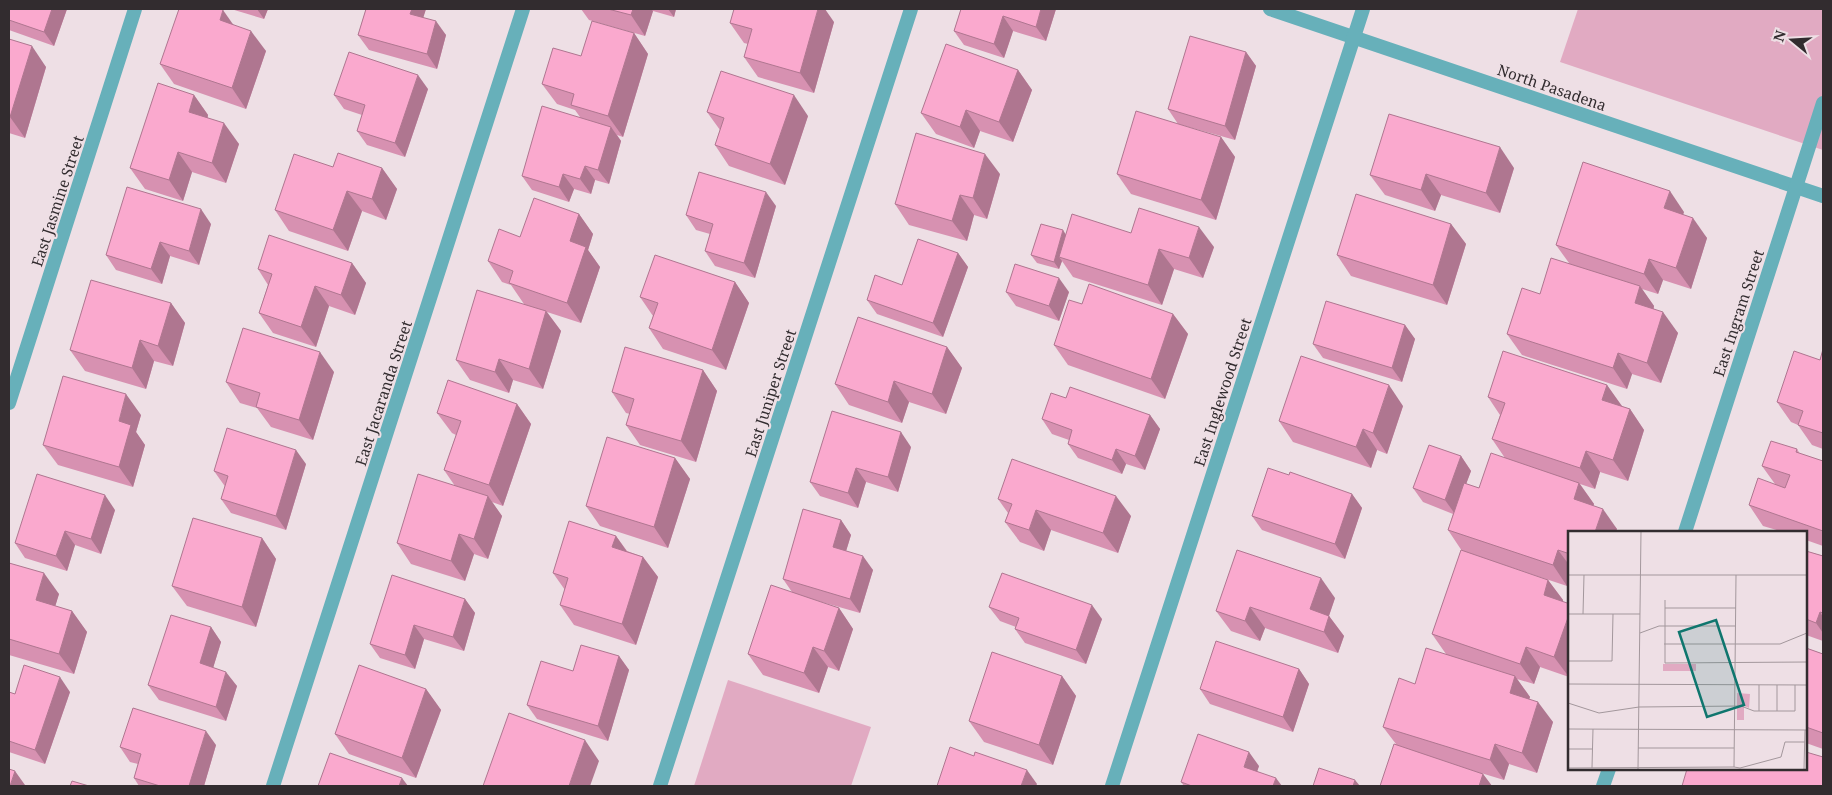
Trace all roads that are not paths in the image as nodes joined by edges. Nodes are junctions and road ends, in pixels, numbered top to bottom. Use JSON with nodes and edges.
{"nodes":[{"id":1,"x":135,"y":9,"type":"edge"},
{"id":2,"x":523,"y":9,"type":"edge"},
{"id":3,"x":911,"y":9,"type":"edge"},
{"id":4,"x":1270,"y":9,"type":"edge"},
{"id":5,"x":1363,"y":9,"type":"edge"},
{"id":6,"x":1354,"y":37,"type":"junction"},
{"id":7,"x":1823,"y":102,"type":"edge"},
{"id":8,"x":1796,"y":187,"type":"junction"},
{"id":9,"x":1823,"y":196,"type":"edge"},
{"id":10,"x":9,"y":403,"type":"edge"},
{"id":11,"x":1685,"y":531,"type":"edge"},
{"id":12,"x":1609,"y":770,"type":"edge"},
{"id":13,"x":273,"y":786,"type":"edge"},
{"id":14,"x":660,"y":786,"type":"edge"},
{"id":15,"x":1112,"y":786,"type":"edge"},
{"id":16,"x":1603,"y":786,"type":"edge"}],
"edges":[{"from":1,"to":10,"type":"street","name":"East Jasmine Street"},
{"from":2,"to":13,"type":"street","name":"East Jacaranda Street"},
{"from":3,"to":14,"type":"street","name":"East Juniper Street"},
{"from":4,"to":6,"type":"street","name":"North Pasadena"},
{"from":5,"to":6,"type":"street","name":"East Inglewood Street"},
{"from":6,"to":8,"type":"street","name":"North Pasadena"},
{"from":6,"to":15,"type":"street","name":"East Inglewood Street"},
{"from":7,"to":8,"type":"street","name":"East Ingram Street"},
{"from":8,"to":9,"type":"street","name":"North Pasadena"},
{"from":8,"to":11,"type":"street","name":"East Ingram Street"},
{"from":12,"to":16,"type":"street"}]}
